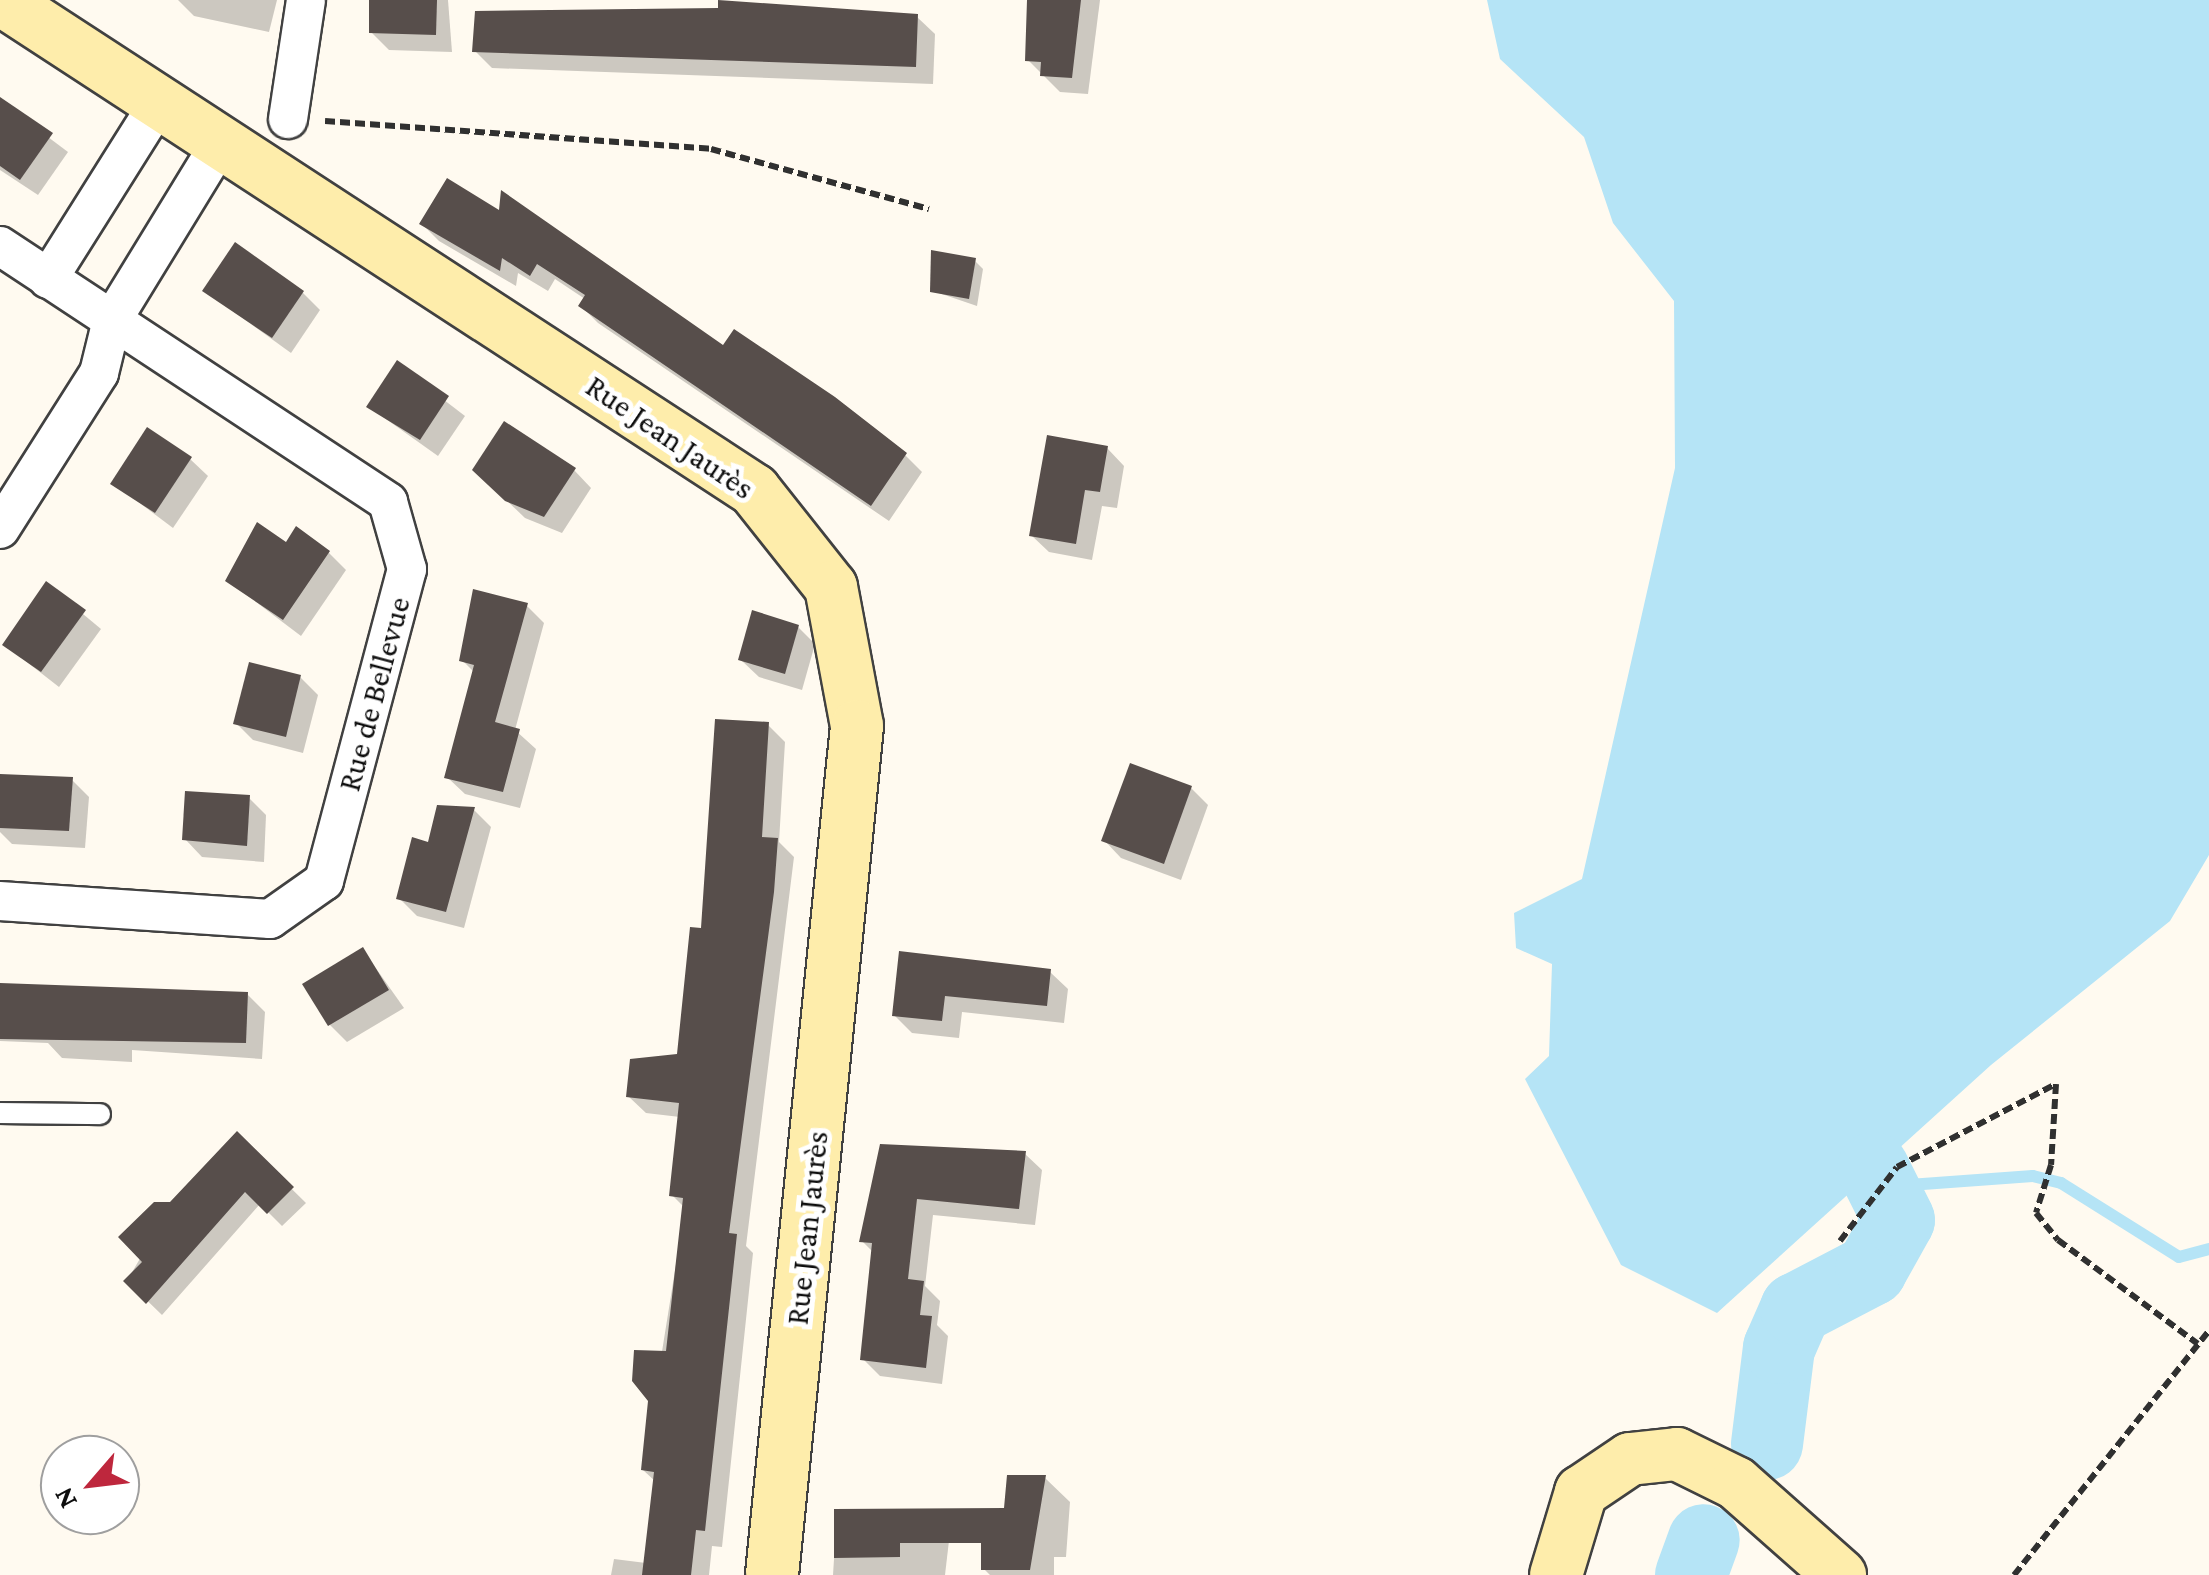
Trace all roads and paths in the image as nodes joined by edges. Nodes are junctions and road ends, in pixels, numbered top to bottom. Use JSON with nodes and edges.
{"nodes":[{"id":1,"x":2,"y":0,"type":"edge"},
{"id":2,"x":306,"y":0,"type":"edge"},
{"id":3,"x":159,"y":102,"type":"junction"},
{"id":4,"x":288,"y":118,"type":"joint"},
{"id":5,"x":221,"y":142,"type":"junction"},
{"id":6,"x":930,"y":209,"type":"dead end"},
{"id":7,"x":0,"y":246,"type":"edge"},
{"id":8,"x":48,"y":279,"type":"junction"},
{"id":9,"x":112,"y":320,"type":"junction"},
{"id":10,"x":0,"y":529,"type":"edge"},
{"id":11,"x":0,"y":901,"type":"edge"},
{"id":12,"x":0,"y":1113,"type":"edge"},
{"id":13,"x":100,"y":1114,"type":"dead end"},
{"id":14,"x":1840,"y":1241,"type":"dead end"},
{"id":15,"x":2209,"y":1330,"type":"edge"},
{"id":16,"x":2198,"y":1344,"type":"junction"},
{"id":17,"x":772,"y":1575,"type":"edge"},
{"id":18,"x":1556,"y":1575,"type":"edge"},
{"id":19,"x":1840,"y":1575,"type":"edge"},
{"id":20,"x":2014,"y":1575,"type":"edge"}],
"edges":[{"from":1,"to":3,"type":"street","name":"Rue Jean Jaurès"},
{"from":2,"to":4,"type":"street"},
{"from":3,"to":5,"type":"street","name":"Rue Jean Jaurès"},
{"from":3,"to":8,"type":"street"},
{"from":4,"to":6,"type":"path"},
{"from":5,"to":9,"type":"street"},
{"from":5,"to":17,"type":"street","name":"Rue Jean Jaurès"},
{"from":7,"to":8,"type":"street","name":"Rue de Bellevue"},
{"from":8,"to":9,"type":"street","name":"Rue de Bellevue"},
{"from":9,"to":10,"type":"street"},
{"from":9,"to":11,"type":"street","name":"Rue de Bellevue"},
{"from":12,"to":13,"type":"lane"},
{"from":14,"to":16,"type":"path"},
{"from":15,"to":16,"type":"path"},
{"from":16,"to":20,"type":"path"},
{"from":18,"to":19,"type":"street"}]}
